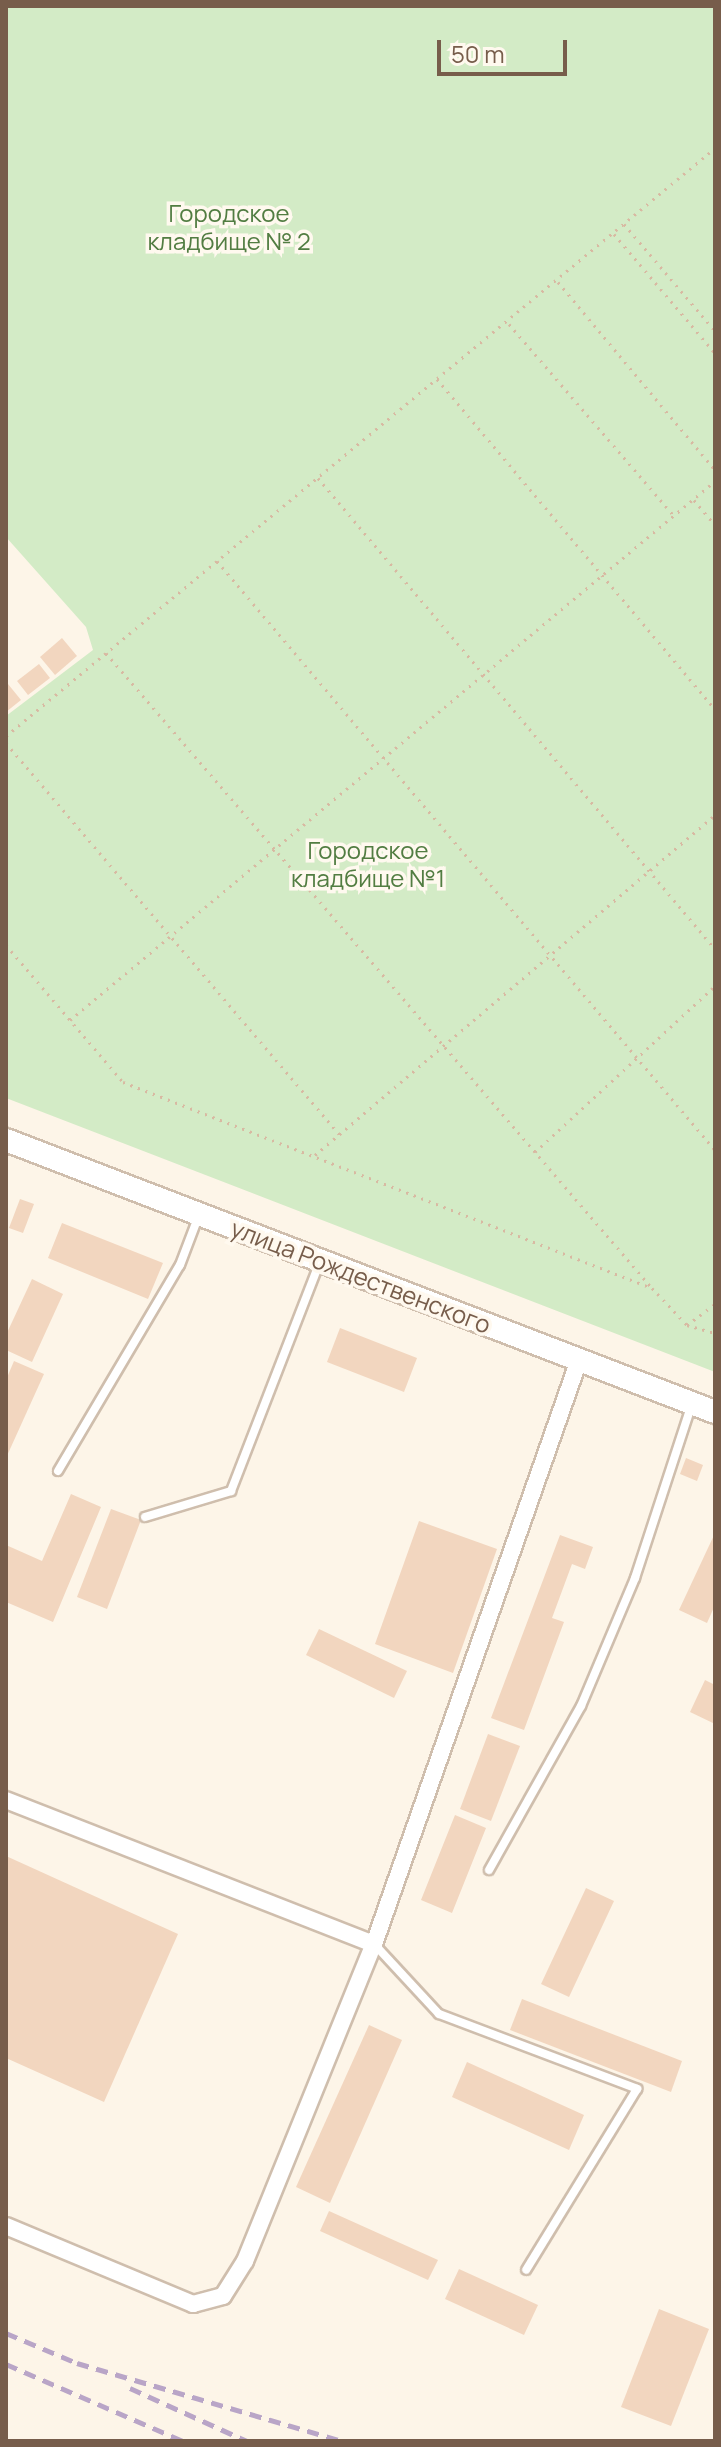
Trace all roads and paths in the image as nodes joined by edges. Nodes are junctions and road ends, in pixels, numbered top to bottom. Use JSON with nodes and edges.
{"nodes":[{"id":1,"x":715,"y":148,"type":"edge"},
{"id":2,"x":624,"y":224,"type":"junction"},
{"id":3,"x":613,"y":233,"type":"junction"},
{"id":4,"x":558,"y":282,"type":"junction"},
{"id":5,"x":509,"y":324,"type":"junction"},
{"id":6,"x":715,"y":331,"type":"edge"},
{"id":7,"x":715,"y":353,"type":"edge"},
{"id":8,"x":437,"y":379,"type":"junction"},
{"id":9,"x":715,"y":470,"type":"edge"},
{"id":10,"x":318,"y":478,"type":"junction"},
{"id":11,"x":715,"y":481,"type":"edge"},
{"id":12,"x":694,"y":500,"type":"junction"},
{"id":13,"x":675,"y":517,"type":"junction"},
{"id":14,"x":715,"y":525,"type":"edge"},
{"id":15,"x":217,"y":561,"type":"junction"},
{"id":16,"x":604,"y":579,"type":"junction"},
{"id":17,"x":106,"y":653,"type":"junction"},
{"id":18,"x":485,"y":677,"type":"junction"},
{"id":19,"x":715,"y":709,"type":"edge"},
{"id":20,"x":6,"y":736,"type":"edge"},
{"id":21,"x":6,"y":743,"type":"edge"},
{"id":22,"x":385,"y":760,"type":"junction"},
{"id":23,"x":715,"y":815,"type":"edge"},
{"id":24,"x":276,"y":850,"type":"junction"},
{"id":25,"x":650,"y":871,"type":"junction"},
{"id":26,"x":173,"y":935,"type":"junction"},
{"id":27,"x":6,"y":945,"type":"edge"},
{"id":28,"x":715,"y":949,"type":"edge"},
{"id":29,"x":551,"y":955,"type":"junction"},
{"id":30,"x":715,"y":986,"type":"edge"},
{"id":31,"x":70,"y":1020,"type":"junction"},
{"id":32,"x":443,"y":1046,"type":"junction"},
{"id":33,"x":638,"y":1057,"type":"junction"},
{"id":34,"x":339,"y":1134,"type":"junction"},
{"id":35,"x":6,"y":1140,"type":"edge"},
{"id":36,"x":715,"y":1150,"type":"edge"},
{"id":37,"x":535,"y":1152,"type":"junction"},
{"id":38,"x":314,"y":1156,"type":"junction"},
{"id":39,"x":199,"y":1214,"type":"junction"},
{"id":40,"x":321,"y":1261,"type":"junction"},
{"id":41,"x":652,"y":1288,"type":"junction"},
{"id":42,"x":715,"y":1304,"type":"edge"},
{"id":43,"x":687,"y":1325,"type":"junction"},
{"id":44,"x":715,"y":1333,"type":"edge"},
{"id":45,"x":579,"y":1360,"type":"junction"},
{"id":46,"x":692,"y":1403,"type":"junction"},
{"id":47,"x":715,"y":1412,"type":"edge"},
{"id":48,"x":58,"y":1471,"type":"dead end"},
{"id":49,"x":145,"y":1517,"type":"dead end"},
{"id":50,"x":6,"y":1800,"type":"edge"},
{"id":51,"x":489,"y":1870,"type":"dead end"},
{"id":52,"x":374,"y":1944,"type":"junction"},
{"id":53,"x":6,"y":2226,"type":"edge"},
{"id":54,"x":526,"y":2270,"type":"dead end"}],
"edges":[{"from":1,"to":2,"type":"path"},
{"from":2,"to":3,"type":"path"},
{"from":2,"to":6,"type":"path"},
{"from":3,"to":4,"type":"path"},
{"from":3,"to":7,"type":"path"},
{"from":4,"to":5,"type":"path"},
{"from":4,"to":9,"type":"path"},
{"from":5,"to":8,"type":"path"},
{"from":5,"to":13,"type":"path"},
{"from":8,"to":10,"type":"path"},
{"from":8,"to":16,"type":"path"},
{"from":10,"to":15,"type":"path"},
{"from":10,"to":18,"type":"path"},
{"from":11,"to":12,"type":"path"},
{"from":12,"to":13,"type":"path"},
{"from":12,"to":14,"type":"path"},
{"from":13,"to":16,"type":"path"},
{"from":15,"to":17,"type":"path"},
{"from":15,"to":22,"type":"path"},
{"from":16,"to":18,"type":"path"},
{"from":16,"to":19,"type":"path"},
{"from":17,"to":20,"type":"path"},
{"from":17,"to":24,"type":"path"},
{"from":18,"to":22,"type":"path"},
{"from":18,"to":25,"type":"path"},
{"from":21,"to":26,"type":"path"},
{"from":22,"to":24,"type":"path"},
{"from":22,"to":29,"type":"path"},
{"from":23,"to":25,"type":"path"},
{"from":24,"to":26,"type":"path"},
{"from":24,"to":32,"type":"path"},
{"from":25,"to":28,"type":"path"},
{"from":25,"to":29,"type":"path"},
{"from":26,"to":31,"type":"path"},
{"from":26,"to":34,"type":"path"},
{"from":27,"to":31,"type":"path"},
{"from":29,"to":32,"type":"path"},
{"from":29,"to":33,"type":"path"},
{"from":30,"to":33,"type":"path"},
{"from":31,"to":38,"type":"path"},
{"from":32,"to":34,"type":"path"},
{"from":32,"to":37,"type":"path"},
{"from":33,"to":36,"type":"path"},
{"from":33,"to":37,"type":"path"},
{"from":34,"to":38,"type":"path"},
{"from":35,"to":39,"type":"main road","name":"улица Рождественского"},
{"from":37,"to":41,"type":"path"},
{"from":38,"to":41,"type":"path"},
{"from":39,"to":40,"type":"main road","name":"улица Рождественского"},
{"from":39,"to":48,"type":"lane"},
{"from":40,"to":45,"type":"main road","name":"улица Рождественского"},
{"from":40,"to":49,"type":"lane"},
{"from":41,"to":43,"type":"path"},
{"from":42,"to":43,"type":"path"},
{"from":43,"to":44,"type":"path"},
{"from":45,"to":46,"type":"main road","name":"улица Рождественского"},
{"from":45,"to":52,"type":"street"},
{"from":46,"to":47,"type":"main road","name":"улица Рождественского"},
{"from":46,"to":51,"type":"lane"},
{"from":50,"to":52,"type":"street"},
{"from":52,"to":53,"type":"street"},
{"from":52,"to":54,"type":"lane"}]}
